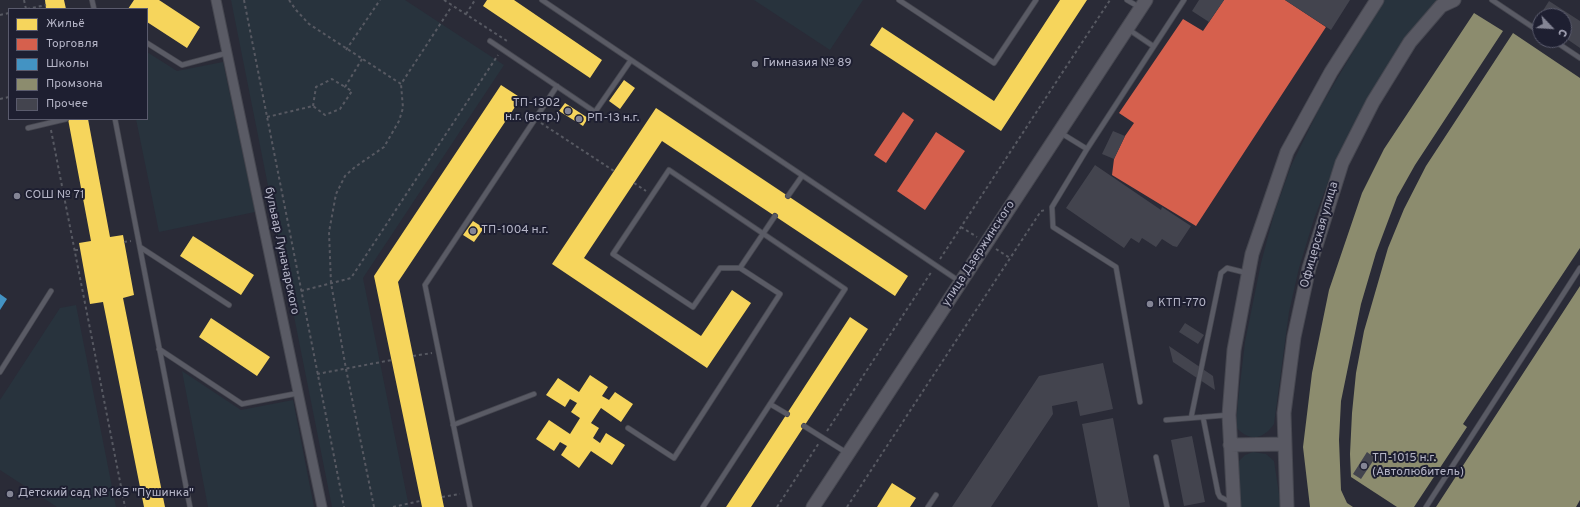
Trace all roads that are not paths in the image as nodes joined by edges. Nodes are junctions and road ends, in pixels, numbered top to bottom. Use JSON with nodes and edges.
{"nodes":[{"id":1,"x":216,"y":0,"type":"edge"},
{"id":2,"x":542,"y":0,"type":"edge"},
{"id":3,"x":899,"y":0,"type":"edge"},
{"id":4,"x":1036,"y":0,"type":"edge"},
{"id":5,"x":1127,"y":0,"type":"edge"},
{"id":6,"x":1184,"y":0,"type":"edge"},
{"id":7,"x":1376,"y":0,"type":"edge"},
{"id":8,"x":1454,"y":0,"type":"edge"},
{"id":9,"x":1492,"y":0,"type":"edge"},
{"id":10,"x":1143,"y":4,"type":"edge"},
{"id":11,"x":1532,"y":27,"type":"edge"},
{"id":12,"x":1127,"y":29,"type":"junction"},
{"id":13,"x":490,"y":41,"type":"dead end"},
{"id":14,"x":148,"y":44,"type":"edge"},
{"id":15,"x":1153,"y":46,"type":"junction"},
{"id":16,"x":1565,"y":48,"type":"edge"},
{"id":17,"x":227,"y":54,"type":"junction"},
{"id":18,"x":1580,"y":58,"type":"edge"},
{"id":19,"x":631,"y":60,"type":"junction"},
{"id":20,"x":557,"y":86,"type":"junction"},
{"id":21,"x":62,"y":120,"type":"edge"},
{"id":22,"x":115,"y":120,"type":"edge"},
{"id":23,"x":28,"y":128,"type":"dead end"},
{"id":24,"x":1059,"y":132,"type":"junction"},
{"id":25,"x":1087,"y":149,"type":"junction"},
{"id":26,"x":802,"y":176,"type":"junction"},
{"id":27,"x":788,"y":196,"type":"dead end"},
{"id":28,"x":775,"y":216,"type":"dead end"},
{"id":29,"x":763,"y":234,"type":"junction"},
{"id":30,"x":140,"y":247,"type":"junction"},
{"id":31,"x":740,"y":268,"type":"junction"},
{"id":32,"x":1580,"y":268,"type":"edge"},
{"id":33,"x":1249,"y":273,"type":"junction"},
{"id":34,"x":960,"y":282,"type":"junction"},
{"id":35,"x":52,"y":291,"type":"dead end"},
{"id":36,"x":229,"y":305,"type":"dead end"},
{"id":37,"x":159,"y":349,"type":"junction"},
{"id":38,"x":0,"y":372,"type":"edge"},
{"id":39,"x":299,"y":393,"type":"junction"},
{"id":40,"x":534,"y":394,"type":"dead end"},
{"id":41,"x":1140,"y":402,"type":"dead end"},
{"id":42,"x":770,"y":404,"type":"junction"},
{"id":43,"x":787,"y":414,"type":"dead end"},
{"id":44,"x":1229,"y":415,"type":"junction"},
{"id":45,"x":1202,"y":417,"type":"junction"},
{"id":46,"x":1191,"y":418,"type":"junction"},
{"id":47,"x":1166,"y":420,"type":"dead end"},
{"id":48,"x":453,"y":425,"type":"junction"},
{"id":49,"x":804,"y":426,"type":"dead end"},
{"id":50,"x":628,"y":428,"type":"dead end"},
{"id":51,"x":1285,"y":444,"type":"junction"},
{"id":52,"x":1230,"y":445,"type":"junction"},
{"id":53,"x":848,"y":454,"type":"junction"},
{"id":54,"x":1156,"y":457,"type":"dead end"},
{"id":55,"x":936,"y":495,"type":"dead end"},
{"id":56,"x":1234,"y":505,"type":"edge"},
{"id":57,"x":190,"y":507,"type":"edge"},
{"id":58,"x":322,"y":507,"type":"edge"},
{"id":59,"x":470,"y":507,"type":"edge"},
{"id":60,"x":703,"y":507,"type":"edge"},
{"id":61,"x":813,"y":507,"type":"edge"},
{"id":62,"x":928,"y":507,"type":"edge"},
{"id":63,"x":1167,"y":507,"type":"edge"},
{"id":64,"x":1287,"y":507,"type":"edge"},
{"id":65,"x":1426,"y":507,"type":"edge"}],
"edges":[{"from":1,"to":17,"type":"street","name":"бульвар Луначарского"},
{"from":2,"to":19,"type":"lane"},
{"from":3,"to":4,"type":"lane"},
{"from":5,"to":10,"type":"lane"},
{"from":6,"to":15,"type":"lane"},
{"from":7,"to":33,"type":"main road"},
{"from":8,"to":51,"type":"main road","name":"Офицерская улица"},
{"from":9,"to":11,"type":"lane"},
{"from":10,"to":12,"type":"main road","name":"улица Дзержинского"},
{"from":12,"to":15,"type":"lane"},
{"from":12,"to":24,"type":"main road","name":"улица Дзержинского"},
{"from":13,"to":20,"type":"lane"},
{"from":14,"to":17,"type":"lane"},
{"from":15,"to":25,"type":"lane"},
{"from":16,"to":18,"type":"lane"},
{"from":17,"to":39,"type":"street","name":"бульвар Луначарского"},
{"from":19,"to":20,"type":"lane"},
{"from":19,"to":26,"type":"lane"},
{"from":20,"to":48,"type":"lane"},
{"from":21,"to":23,"type":"lane"},
{"from":22,"to":30,"type":"lane"},
{"from":24,"to":25,"type":"lane"},
{"from":24,"to":34,"type":"main road","name":"улица Дзержинского"},
{"from":25,"to":41,"type":"lane"},
{"from":26,"to":27,"type":"lane"},
{"from":26,"to":34,"type":"lane"},
{"from":28,"to":29,"type":"lane"},
{"from":29,"to":31,"type":"lane"},
{"from":29,"to":31,"type":"lane"},
{"from":29,"to":42,"type":"lane"},
{"from":30,"to":36,"type":"lane"},
{"from":30,"to":37,"type":"lane"},
{"from":31,"to":50,"type":"lane"},
{"from":32,"to":65,"type":"lane"},
{"from":33,"to":44,"type":"main road"},
{"from":33,"to":46,"type":"lane"},
{"from":34,"to":53,"type":"main road","name":"улица Дзержинского"},
{"from":35,"to":38,"type":"lane"},
{"from":37,"to":39,"type":"lane"},
{"from":37,"to":57,"type":"lane"},
{"from":39,"to":58,"type":"street","name":"бульвар Луначарского"},
{"from":40,"to":48,"type":"lane"},
{"from":42,"to":43,"type":"lane"},
{"from":42,"to":60,"type":"lane"},
{"from":44,"to":45,"type":"lane"},
{"from":44,"to":52,"type":"main road"},
{"from":45,"to":46,"type":"lane"},
{"from":45,"to":56,"type":"lane"},
{"from":46,"to":47,"type":"lane"},
{"from":48,"to":59,"type":"lane"},
{"from":49,"to":53,"type":"lane"},
{"from":51,"to":52,"type":"main road"},
{"from":51,"to":64,"type":"main road","name":"Офицерская улица"},
{"from":52,"to":56,"type":"main road"},
{"from":53,"to":61,"type":"main road","name":"улица Дзержинского"},
{"from":54,"to":63,"type":"lane"},
{"from":55,"to":62,"type":"lane"}]}
